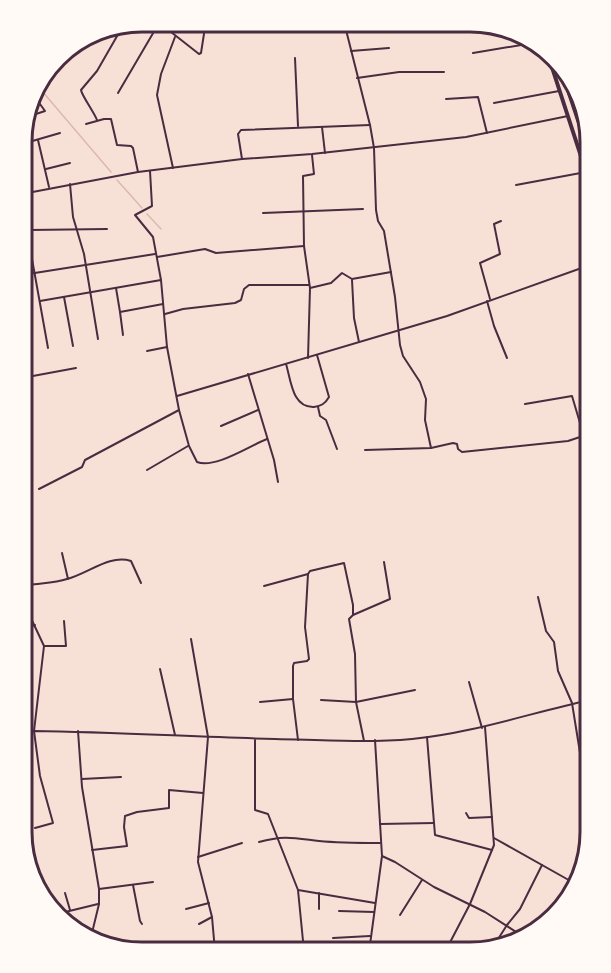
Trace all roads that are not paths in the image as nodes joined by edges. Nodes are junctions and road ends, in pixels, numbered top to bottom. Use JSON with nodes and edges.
{"nodes":[{"id":1,"x":152,"y":32,"type":"edge"},
{"id":2,"x":169,"y":32,"type":"edge"},
{"id":3,"x":204,"y":32,"type":"edge"},
{"id":4,"x":346,"y":32,"type":"edge"},
{"id":5,"x":118,"y":34,"type":"edge"},
{"id":6,"x":175,"y":37,"type":"junction"},
{"id":7,"x":522,"y":45,"type":"edge"},
{"id":8,"x":388,"y":48,"type":"dead end"},
{"id":9,"x":351,"y":51,"type":"junction"},
{"id":10,"x":473,"y":52,"type":"dead end"},
{"id":11,"x":296,"y":58,"type":"dead end"},
{"id":12,"x":553,"y":70,"type":"edge"},
{"id":13,"x":444,"y":72,"type":"dead end"},
{"id":14,"x":357,"y":78,"type":"junction"},
{"id":15,"x":560,"y":91,"type":"junction"},
{"id":16,"x":118,"y":93,"type":"dead end"},
{"id":17,"x":446,"y":99,"type":"dead end"},
{"id":18,"x":571,"y":99,"type":"edge"},
{"id":19,"x":39,"y":102,"type":"edge"},
{"id":20,"x":494,"y":103,"type":"dead end"},
{"id":21,"x":35,"y":114,"type":"edge"},
{"id":22,"x":576,"y":115,"type":"edge"},
{"id":23,"x":568,"y":116,"type":"junction"},
{"id":24,"x":98,"y":120,"type":"junction"},
{"id":25,"x":86,"y":124,"type":"dead end"},
{"id":26,"x":370,"y":125,"type":"junction"},
{"id":27,"x":298,"y":126,"type":"junction"},
{"id":28,"x":322,"y":127,"type":"junction"},
{"id":29,"x":60,"y":133,"type":"dead end"},
{"id":30,"x":487,"y":133,"type":"junction"},
{"id":31,"x":38,"y":140,"type":"junction"},
{"id":32,"x":32,"y":142,"type":"edge"},
{"id":33,"x":374,"y":148,"type":"junction"},
{"id":34,"x":325,"y":153,"type":"junction"},
{"id":35,"x":580,"y":153,"type":"edge"},
{"id":36,"x":312,"y":154,"type":"junction"},
{"id":37,"x":242,"y":159,"type":"junction"},
{"id":38,"x":70,"y":163,"type":"dead end"},
{"id":39,"x":173,"y":168,"type":"junction"},
{"id":40,"x":46,"y":169,"type":"junction"},
{"id":41,"x":150,"y":171,"type":"junction"},
{"id":42,"x":138,"y":172,"type":"junction"},
{"id":43,"x":580,"y":173,"type":"edge"},
{"id":44,"x":70,"y":184,"type":"junction"},
{"id":45,"x":516,"y":185,"type":"dead end"},
{"id":46,"x":49,"y":188,"type":"junction"},
{"id":47,"x":32,"y":192,"type":"edge"},
{"id":48,"x":363,"y":209,"type":"dead end"},
{"id":49,"x":304,"y":211,"type":"junction"},
{"id":50,"x":262,"y":213,"type":"dead end"},
{"id":51,"x":501,"y":221,"type":"dead end"},
{"id":52,"x":32,"y":230,"type":"edge"},
{"id":53,"x":76,"y":230,"type":"junction"},
{"id":54,"x":107,"y":230,"type":"dead end"},
{"id":55,"x":304,"y":246,"type":"junction"},
{"id":56,"x":32,"y":248,"type":"edge"},
{"id":57,"x":156,"y":255,"type":"junction"},
{"id":58,"x":85,"y":266,"type":"junction"},
{"id":59,"x":580,"y":269,"type":"edge"},
{"id":60,"x":391,"y":272,"type":"junction"},
{"id":61,"x":32,"y":274,"type":"edge"},
{"id":62,"x":35,"y":274,"type":"junction"},
{"id":63,"x":352,"y":279,"type":"junction"},
{"id":64,"x":161,"y":280,"type":"junction"},
{"id":65,"x":310,"y":286,"type":"junction"},
{"id":66,"x":116,"y":287,"type":"junction"},
{"id":67,"x":89,"y":292,"type":"junction"},
{"id":68,"x":64,"y":297,"type":"junction"},
{"id":69,"x":489,"y":300,"type":"junction"},
{"id":70,"x":40,"y":301,"type":"junction"},
{"id":71,"x":163,"y":304,"type":"junction"},
{"id":72,"x":120,"y":312,"type":"junction"},
{"id":73,"x":165,"y":314,"type":"junction"},
{"id":74,"x":398,"y":331,"type":"junction"},
{"id":75,"x":123,"y":334,"type":"dead end"},
{"id":76,"x":98,"y":339,"type":"dead end"},
{"id":77,"x":359,"y":342,"type":"junction"},
{"id":78,"x":73,"y":346,"type":"dead end"},
{"id":79,"x":167,"y":347,"type":"junction"},
{"id":80,"x":48,"y":348,"type":"dead end"},
{"id":81,"x":147,"y":351,"type":"dead end"},
{"id":82,"x":316,"y":355,"type":"junction"},
{"id":83,"x":308,"y":358,"type":"junction"},
{"id":84,"x":507,"y":358,"type":"dead end"},
{"id":85,"x":285,"y":363,"type":"junction"},
{"id":86,"x":76,"y":368,"type":"dead end"},
{"id":87,"x":248,"y":374,"type":"junction"},
{"id":88,"x":32,"y":376,"type":"edge"},
{"id":89,"x":177,"y":396,"type":"junction"},
{"id":90,"x":525,"y":404,"type":"dead end"},
{"id":91,"x":318,"y":407,"type":"junction"},
{"id":92,"x":179,"y":410,"type":"junction"},
{"id":93,"x":258,"y":410,"type":"junction"},
{"id":94,"x":580,"y":422,"type":"edge"},
{"id":95,"x":221,"y":426,"type":"dead end"},
{"id":96,"x":580,"y":437,"type":"edge"},
{"id":97,"x":267,"y":439,"type":"junction"},
{"id":98,"x":189,"y":446,"type":"junction"},
{"id":99,"x":431,"y":448,"type":"junction"},
{"id":100,"x":337,"y":449,"type":"dead end"},
{"id":101,"x":365,"y":450,"type":"dead end"},
{"id":102,"x":147,"y":470,"type":"dead end"},
{"id":103,"x":278,"y":482,"type":"dead end"},
{"id":104,"x":39,"y":489,"type":"dead end"},
{"id":105,"x":62,"y":553,"type":"dead end"},
{"id":106,"x":384,"y":562,"type":"dead end"},
{"id":107,"x":308,"y":574,"type":"junction"},
{"id":108,"x":68,"y":579,"type":"junction"},
{"id":109,"x":141,"y":583,"type":"dead end"},
{"id":110,"x":32,"y":585,"type":"edge"},
{"id":111,"x":264,"y":586,"type":"dead end"},
{"id":112,"x":538,"y":597,"type":"dead end"},
{"id":113,"x":353,"y":615,"type":"junction"},
{"id":114,"x":32,"y":620,"type":"edge"},
{"id":115,"x":64,"y":621,"type":"dead end"},
{"id":116,"x":35,"y":626,"type":"junction"},
{"id":117,"x":32,"y":627,"type":"edge"},
{"id":118,"x":191,"y":639,"type":"dead end"},
{"id":119,"x":44,"y":646,"type":"junction"},
{"id":120,"x":160,"y":669,"type":"dead end"},
{"id":121,"x":470,"y":682,"type":"dead end"},
{"id":122,"x":415,"y":690,"type":"dead end"},
{"id":123,"x":293,"y":699,"type":"junction"},
{"id":124,"x":321,"y":700,"type":"dead end"},
{"id":125,"x":260,"y":702,"type":"dead end"},
{"id":126,"x":356,"y":702,"type":"junction"},
{"id":127,"x":579,"y":702,"type":"edge"},
{"id":128,"x":572,"y":703,"type":"junction"},
{"id":129,"x":483,"y":728,"type":"junction"},
{"id":130,"x":34,"y":731,"type":"junction"},
{"id":131,"x":78,"y":731,"type":"junction"},
{"id":132,"x":175,"y":735,"type":"junction"},
{"id":133,"x":208,"y":737,"type":"junction"},
{"id":134,"x":427,"y":737,"type":"junction"},
{"id":135,"x":255,"y":739,"type":"junction"},
{"id":136,"x":298,"y":740,"type":"junction"},
{"id":137,"x":375,"y":740,"type":"junction"},
{"id":138,"x":364,"y":741,"type":"junction"},
{"id":139,"x":579,"y":747,"type":"edge"},
{"id":140,"x":121,"y":777,"type":"dead end"},
{"id":141,"x":82,"y":779,"type":"junction"},
{"id":142,"x":203,"y":793,"type":"junction"},
{"id":143,"x":466,"y":813,"type":"dead end"},
{"id":144,"x":492,"y":817,"type":"junction"},
{"id":145,"x":435,"y":823,"type":"junction"},
{"id":146,"x":380,"y":824,"type":"junction"},
{"id":147,"x":35,"y":828,"type":"dead end"},
{"id":148,"x":278,"y":837,"type":"junction"},
{"id":149,"x":494,"y":838,"type":"junction"},
{"id":150,"x":259,"y":842,"type":"dead end"},
{"id":151,"x":242,"y":843,"type":"dead end"},
{"id":152,"x":380,"y":843,"type":"junction"},
{"id":153,"x":92,"y":850,"type":"junction"},
{"id":154,"x":492,"y":850,"type":"junction"},
{"id":155,"x":382,"y":856,"type":"junction"},
{"id":156,"x":198,"y":857,"type":"junction"},
{"id":157,"x":542,"y":865,"type":"junction"},
{"id":158,"x":422,"y":880,"type":"junction"},
{"id":159,"x":568,"y":880,"type":"edge"},
{"id":160,"x":153,"y":882,"type":"dead end"},
{"id":161,"x":133,"y":885,"type":"junction"},
{"id":162,"x":99,"y":890,"type":"junction"},
{"id":163,"x":298,"y":890,"type":"junction"},
{"id":164,"x":65,"y":893,"type":"dead end"},
{"id":165,"x":319,"y":893,"type":"junction"},
{"id":166,"x":208,"y":903,"type":"junction"},
{"id":167,"x":376,"y":903,"type":"junction"},
{"id":168,"x":99,"y":904,"type":"junction"},
{"id":169,"x":470,"y":904,"type":"junction"},
{"id":170,"x":186,"y":909,"type":"dead end"},
{"id":171,"x":319,"y":909,"type":"dead end"},
{"id":172,"x":70,"y":910,"type":"junction"},
{"id":173,"x":66,"y":911,"type":"edge"},
{"id":174,"x":339,"y":911,"type":"dead end"},
{"id":175,"x":374,"y":912,"type":"junction"},
{"id":176,"x":400,"y":915,"type":"dead end"},
{"id":177,"x":212,"y":917,"type":"junction"},
{"id":178,"x":142,"y":924,"type":"dead end"},
{"id":179,"x":199,"y":924,"type":"dead end"},
{"id":180,"x":507,"y":925,"type":"junction"},
{"id":181,"x":93,"y":930,"type":"edge"},
{"id":182,"x":516,"y":931,"type":"edge"},
{"id":183,"x":370,"y":936,"type":"junction"},
{"id":184,"x":500,"y":937,"type":"edge"},
{"id":185,"x":333,"y":938,"type":"dead end"},
{"id":186,"x":214,"y":941,"type":"edge"},
{"id":187,"x":303,"y":941,"type":"edge"},
{"id":188,"x":369,"y":941,"type":"edge"},
{"id":189,"x":452,"y":941,"type":"edge"}],
"edges":[{"from":1,"to":16,"type":"street"},
{"from":2,"to":6,"type":"street"},
{"from":3,"to":6,"type":"street"},
{"from":4,"to":9,"type":"street"},
{"from":5,"to":24,"type":"street"},
{"from":6,"to":39,"type":"street"},
{"from":7,"to":10,"type":"street"},
{"from":8,"to":9,"type":"street"},
{"from":9,"to":14,"type":"street"},
{"from":11,"to":27,"type":"street"},
{"from":12,"to":15,"type":"main road"},
{"from":13,"to":14,"type":"street"},
{"from":14,"to":26,"type":"street"},
{"from":15,"to":20,"type":"street"},
{"from":15,"to":23,"type":"main road"},
{"from":17,"to":30,"type":"street"},
{"from":18,"to":22,"type":"main road"},
{"from":19,"to":21,"type":"street"},
{"from":23,"to":30,"type":"street"},
{"from":23,"to":35,"type":"main road"},
{"from":24,"to":25,"type":"street"},
{"from":24,"to":42,"type":"street"},
{"from":26,"to":28,"type":"street"},
{"from":26,"to":33,"type":"street"},
{"from":27,"to":28,"type":"street"},
{"from":27,"to":37,"type":"street"},
{"from":28,"to":34,"type":"street"},
{"from":29,"to":31,"type":"street"},
{"from":30,"to":33,"type":"street"},
{"from":31,"to":32,"type":"street"},
{"from":31,"to":40,"type":"street"},
{"from":33,"to":34,"type":"street"},
{"from":33,"to":60,"type":"street"},
{"from":34,"to":36,"type":"street"},
{"from":36,"to":37,"type":"street"},
{"from":36,"to":49,"type":"street"},
{"from":37,"to":39,"type":"street"},
{"from":38,"to":40,"type":"street"},
{"from":39,"to":41,"type":"street"},
{"from":40,"to":46,"type":"street"},
{"from":41,"to":42,"type":"street"},
{"from":41,"to":57,"type":"street"},
{"from":42,"to":44,"type":"street"},
{"from":43,"to":45,"type":"street"},
{"from":44,"to":46,"type":"street"},
{"from":44,"to":53,"type":"street"},
{"from":46,"to":47,"type":"street"},
{"from":48,"to":49,"type":"street"},
{"from":49,"to":50,"type":"street"},
{"from":49,"to":55,"type":"street"},
{"from":51,"to":69,"type":"street"},
{"from":52,"to":53,"type":"street"},
{"from":53,"to":54,"type":"street"},
{"from":53,"to":58,"type":"street"},
{"from":55,"to":57,"type":"street"},
{"from":55,"to":65,"type":"street"},
{"from":56,"to":62,"type":"street"},
{"from":57,"to":58,"type":"street"},
{"from":57,"to":64,"type":"street"},
{"from":58,"to":62,"type":"street"},
{"from":58,"to":67,"type":"street"},
{"from":59,"to":69,"type":"street"},
{"from":60,"to":63,"type":"street"},
{"from":60,"to":74,"type":"street"},
{"from":61,"to":62,"type":"street"},
{"from":62,"to":70,"type":"street"},
{"from":63,"to":65,"type":"street"},
{"from":63,"to":77,"type":"street"},
{"from":64,"to":66,"type":"street"},
{"from":64,"to":71,"type":"street"},
{"from":65,"to":73,"type":"street"},
{"from":65,"to":83,"type":"street"},
{"from":66,"to":67,"type":"street"},
{"from":66,"to":72,"type":"street"},
{"from":67,"to":68,"type":"street"},
{"from":67,"to":76,"type":"street"},
{"from":68,"to":70,"type":"street"},
{"from":68,"to":78,"type":"street"},
{"from":69,"to":74,"type":"street"},
{"from":69,"to":84,"type":"street"},
{"from":70,"to":80,"type":"street"},
{"from":71,"to":72,"type":"street"},
{"from":71,"to":73,"type":"street"},
{"from":72,"to":75,"type":"street"},
{"from":73,"to":79,"type":"street"},
{"from":74,"to":77,"type":"street"},
{"from":74,"to":99,"type":"street"},
{"from":77,"to":82,"type":"street"},
{"from":79,"to":81,"type":"street"},
{"from":79,"to":89,"type":"street"},
{"from":82,"to":83,"type":"street"},
{"from":82,"to":91,"type":"street"},
{"from":83,"to":85,"type":"street"},
{"from":85,"to":87,"type":"street"},
{"from":85,"to":91,"type":"street"},
{"from":86,"to":88,"type":"street"},
{"from":87,"to":89,"type":"street"},
{"from":87,"to":93,"type":"street"},
{"from":89,"to":92,"type":"street"},
{"from":90,"to":94,"type":"street"},
{"from":91,"to":100,"type":"street"},
{"from":92,"to":98,"type":"street"},
{"from":92,"to":104,"type":"street"},
{"from":93,"to":95,"type":"street"},
{"from":93,"to":97,"type":"street"},
{"from":96,"to":99,"type":"street"},
{"from":97,"to":98,"type":"street"},
{"from":97,"to":103,"type":"street"},
{"from":98,"to":102,"type":"street"},
{"from":99,"to":101,"type":"street"},
{"from":105,"to":108,"type":"street"},
{"from":106,"to":113,"type":"street"},
{"from":107,"to":111,"type":"street"},
{"from":107,"to":113,"type":"street"},
{"from":107,"to":123,"type":"street"},
{"from":108,"to":109,"type":"street"},
{"from":108,"to":110,"type":"street"},
{"from":112,"to":128,"type":"street"},
{"from":113,"to":126,"type":"street"},
{"from":114,"to":116,"type":"street"},
{"from":115,"to":119,"type":"street"},
{"from":116,"to":117,"type":"street"},
{"from":116,"to":119,"type":"street"},
{"from":118,"to":133,"type":"street"},
{"from":119,"to":130,"type":"street"},
{"from":120,"to":132,"type":"street"},
{"from":121,"to":129,"type":"street"},
{"from":122,"to":126,"type":"street"},
{"from":123,"to":125,"type":"street"},
{"from":123,"to":136,"type":"street"},
{"from":124,"to":126,"type":"street"},
{"from":126,"to":138,"type":"street"},
{"from":127,"to":128,"type":"street"},
{"from":128,"to":129,"type":"street"},
{"from":128,"to":139,"type":"street"},
{"from":129,"to":134,"type":"street"},
{"from":129,"to":144,"type":"street"},
{"from":130,"to":131,"type":"street"},
{"from":130,"to":147,"type":"street"},
{"from":131,"to":132,"type":"street"},
{"from":131,"to":141,"type":"street"},
{"from":132,"to":133,"type":"street"},
{"from":133,"to":135,"type":"street"},
{"from":133,"to":142,"type":"street"},
{"from":134,"to":137,"type":"street"},
{"from":134,"to":145,"type":"street"},
{"from":135,"to":136,"type":"street"},
{"from":135,"to":148,"type":"street"},
{"from":136,"to":138,"type":"street"},
{"from":137,"to":138,"type":"street"},
{"from":137,"to":146,"type":"street"},
{"from":140,"to":141,"type":"street"},
{"from":141,"to":153,"type":"street"},
{"from":142,"to":153,"type":"street"},
{"from":142,"to":156,"type":"street"},
{"from":143,"to":144,"type":"street"},
{"from":144,"to":149,"type":"street"},
{"from":145,"to":146,"type":"street"},
{"from":145,"to":154,"type":"street"},
{"from":146,"to":152,"type":"street"},
{"from":148,"to":150,"type":"street"},
{"from":148,"to":152,"type":"street"},
{"from":148,"to":163,"type":"street"},
{"from":149,"to":154,"type":"street"},
{"from":149,"to":157,"type":"street"},
{"from":151,"to":156,"type":"street"},
{"from":152,"to":155,"type":"street"},
{"from":153,"to":162,"type":"street"},
{"from":154,"to":169,"type":"street"},
{"from":155,"to":158,"type":"street"},
{"from":155,"to":167,"type":"street"},
{"from":156,"to":166,"type":"street"},
{"from":157,"to":159,"type":"street"},
{"from":157,"to":180,"type":"street"},
{"from":158,"to":169,"type":"street"},
{"from":158,"to":176,"type":"street"},
{"from":160,"to":161,"type":"street"},
{"from":161,"to":162,"type":"street"},
{"from":161,"to":178,"type":"street"},
{"from":162,"to":168,"type":"street"},
{"from":163,"to":165,"type":"street"},
{"from":163,"to":187,"type":"street"},
{"from":164,"to":172,"type":"street"},
{"from":165,"to":167,"type":"street"},
{"from":165,"to":171,"type":"street"},
{"from":166,"to":170,"type":"street"},
{"from":166,"to":177,"type":"street"},
{"from":167,"to":175,"type":"street"},
{"from":168,"to":172,"type":"street"},
{"from":168,"to":181,"type":"street"},
{"from":169,"to":180,"type":"street"},
{"from":169,"to":189,"type":"street"},
{"from":172,"to":173,"type":"street"},
{"from":174,"to":175,"type":"street"},
{"from":175,"to":183,"type":"street"},
{"from":177,"to":179,"type":"street"},
{"from":177,"to":186,"type":"street"},
{"from":180,"to":182,"type":"street"},
{"from":180,"to":184,"type":"street"},
{"from":183,"to":185,"type":"street"},
{"from":183,"to":188,"type":"street"}]}
